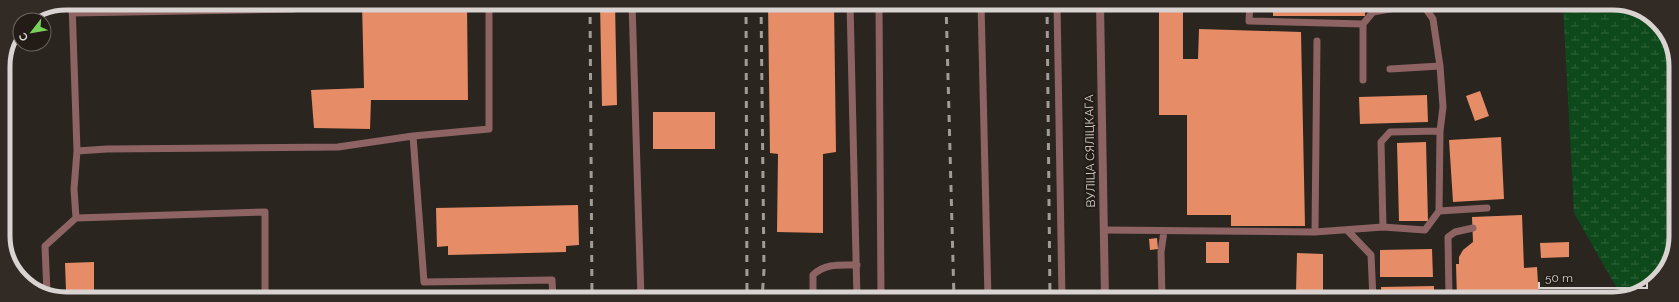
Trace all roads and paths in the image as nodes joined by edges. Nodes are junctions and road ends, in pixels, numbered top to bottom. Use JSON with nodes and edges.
{"nodes":[{"id":1,"x":238,"y":10,"type":"edge"},
{"id":2,"x":489,"y":10,"type":"edge"},
{"id":3,"x":632,"y":10,"type":"edge"},
{"id":4,"x":850,"y":10,"type":"edge"},
{"id":5,"x":879,"y":10,"type":"edge"},
{"id":6,"x":980,"y":10,"type":"edge"},
{"id":7,"x":1057,"y":10,"type":"edge"},
{"id":8,"x":1100,"y":10,"type":"edge"},
{"id":9,"x":1250,"y":10,"type":"edge"},
{"id":10,"x":1384,"y":10,"type":"edge"},
{"id":11,"x":1427,"y":10,"type":"edge"},
{"id":12,"x":72,"y":13,"type":"joint"},
{"id":13,"x":1363,"y":24,"type":"junction"},
{"id":14,"x":1317,"y":41,"type":"dead end"},
{"id":15,"x":1440,"y":66,"type":"junction"},
{"id":16,"x":1390,"y":70,"type":"dead end"},
{"id":17,"x":1364,"y":80,"type":"dead end"},
{"id":18,"x":1440,"y":131,"type":"junction"},
{"id":19,"x":413,"y":136,"type":"junction"},
{"id":20,"x":77,"y":151,"type":"junction"},
{"id":21,"x":1487,"y":208,"type":"dead end"},
{"id":22,"x":1440,"y":211,"type":"junction"},
{"id":23,"x":76,"y":218,"type":"junction"},
{"id":24,"x":1383,"y":227,"type":"junction"},
{"id":25,"x":1472,"y":228,"type":"dead end"},
{"id":26,"x":1104,"y":230,"type":"junction"},
{"id":27,"x":1347,"y":230,"type":"junction"},
{"id":28,"x":1164,"y":231,"type":"junction"},
{"id":29,"x":1316,"y":232,"type":"junction"},
{"id":30,"x":856,"y":265,"type":"junction"},
{"id":31,"x":47,"y":288,"type":"edge"},
{"id":32,"x":265,"y":292,"type":"edge"},
{"id":33,"x":553,"y":292,"type":"edge"},
{"id":34,"x":641,"y":292,"type":"edge"},
{"id":35,"x":813,"y":292,"type":"edge"},
{"id":36,"x":858,"y":292,"type":"edge"},
{"id":37,"x":881,"y":292,"type":"edge"},
{"id":38,"x":988,"y":292,"type":"edge"},
{"id":39,"x":1062,"y":292,"type":"edge"},
{"id":40,"x":1105,"y":292,"type":"edge"},
{"id":41,"x":1162,"y":292,"type":"edge"},
{"id":42,"x":1373,"y":292,"type":"edge"},
{"id":43,"x":1450,"y":292,"type":"edge"}],
"edges":[{"from":1,"to":12,"type":"lane"},
{"from":2,"to":19,"type":"lane"},
{"from":3,"to":34,"type":"lane"},
{"from":4,"to":30,"type":"lane"},
{"from":5,"to":37,"type":"lane"},
{"from":6,"to":38,"type":"lane"},
{"from":7,"to":39,"type":"lane"},
{"from":8,"to":26,"type":"street","name":"ВУЛІЦА СЯЛІЦКАГА"},
{"from":9,"to":13,"type":"lane"},
{"from":10,"to":13,"type":"lane"},
{"from":11,"to":15,"type":"lane"},
{"from":12,"to":20,"type":"lane"},
{"from":13,"to":17,"type":"lane"},
{"from":14,"to":29,"type":"lane"},
{"from":15,"to":16,"type":"lane"},
{"from":15,"to":18,"type":"lane"},
{"from":18,"to":22,"type":"lane"},
{"from":18,"to":24,"type":"lane"},
{"from":19,"to":20,"type":"lane"},
{"from":19,"to":33,"type":"lane"},
{"from":20,"to":23,"type":"lane"},
{"from":21,"to":22,"type":"lane"},
{"from":22,"to":24,"type":"lane"},
{"from":23,"to":31,"type":"lane"},
{"from":23,"to":32,"type":"lane"},
{"from":24,"to":27,"type":"lane"},
{"from":25,"to":43,"type":"lane"},
{"from":26,"to":28,"type":"lane"},
{"from":26,"to":40,"type":"street","name":"ВУЛІЦА СЯЛІЦКАГА"},
{"from":27,"to":29,"type":"lane"},
{"from":27,"to":42,"type":"lane"},
{"from":28,"to":29,"type":"lane"},
{"from":28,"to":41,"type":"lane"},
{"from":30,"to":35,"type":"lane"},
{"from":30,"to":36,"type":"lane"}]}
